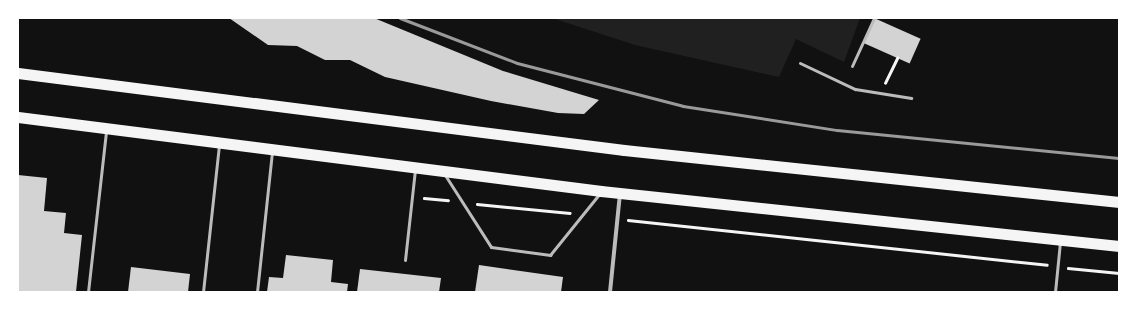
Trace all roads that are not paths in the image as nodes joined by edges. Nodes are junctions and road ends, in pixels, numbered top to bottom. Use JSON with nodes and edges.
{"nodes":[{"id":1,"x":874,"y":18,"type":"edge"},
{"id":2,"x":800,"y":63,"type":"dead end"},
{"id":3,"x":852,"y":66,"type":"dead end"},
{"id":4,"x":18,"y":73,"type":"edge"},
{"id":5,"x":911,"y":98,"type":"dead end"},
{"id":6,"x":18,"y":117,"type":"edge"},
{"id":7,"x":106,"y":129,"type":"junction"},
{"id":8,"x":219,"y":144,"type":"junction"},
{"id":9,"x":272,"y":150,"type":"junction"},
{"id":10,"x":415,"y":168,"type":"junction"},
{"id":11,"x":443,"y":172,"type":"junction"},
{"id":12,"x":601,"y":191,"type":"junction"},
{"id":13,"x":620,"y":193,"type":"junction"},
{"id":14,"x":1119,"y":202,"type":"edge"},
{"id":15,"x":1060,"y":240,"type":"junction"},
{"id":16,"x":1119,"y":246,"type":"edge"},
{"id":17,"x":405,"y":260,"type":"dead end"},
{"id":18,"x":88,"y":292,"type":"edge"},
{"id":19,"x":202,"y":292,"type":"edge"},
{"id":20,"x":257,"y":292,"type":"edge"},
{"id":21,"x":610,"y":292,"type":"edge"},
{"id":22,"x":1055,"y":292,"type":"edge"}],
"edges":[{"from":1,"to":3,"type":"lane"},
{"from":2,"to":5,"type":"lane"},
{"from":4,"to":14,"type":"highway"},
{"from":6,"to":7,"type":"highway"},
{"from":7,"to":8,"type":"highway"},
{"from":7,"to":18,"type":"lane"},
{"from":8,"to":9,"type":"highway"},
{"from":8,"to":19,"type":"lane"},
{"from":9,"to":10,"type":"highway"},
{"from":9,"to":20,"type":"lane"},
{"from":10,"to":11,"type":"highway"},
{"from":10,"to":17,"type":"lane"},
{"from":11,"to":12,"type":"highway"},
{"from":11,"to":12,"type":"lane"},
{"from":12,"to":13,"type":"highway"},
{"from":13,"to":15,"type":"highway"},
{"from":13,"to":21,"type":"street"},
{"from":15,"to":16,"type":"highway"},
{"from":15,"to":22,"type":"lane"}]}
